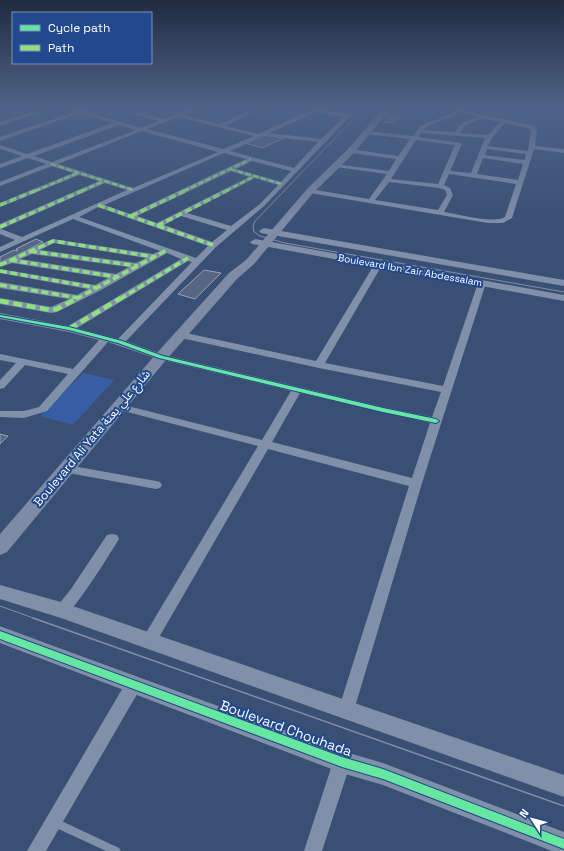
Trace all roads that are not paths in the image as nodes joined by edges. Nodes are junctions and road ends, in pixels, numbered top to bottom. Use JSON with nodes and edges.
{"nodes":[{"id":1,"x":53,"y":146,"type":"edge"},
{"id":2,"x":100,"y":146,"type":"edge"},
{"id":3,"x":201,"y":146,"type":"edge"},
{"id":4,"x":238,"y":146,"type":"edge"},
{"id":5,"x":318,"y":146,"type":"edge"},
{"id":6,"x":346,"y":146,"type":"edge"},
{"id":7,"x":355,"y":146,"type":"edge"},
{"id":8,"x":408,"y":146,"type":"edge"},
{"id":9,"x":459,"y":146,"type":"edge"},
{"id":10,"x":531,"y":146,"type":"edge"},
{"id":11,"x":0,"y":147,"type":"edge"},
{"id":12,"x":484,"y":147,"type":"joint"},
{"id":13,"x":530,"y":150,"type":"junction"},
{"id":14,"x":350,"y":151,"type":"junction"},
{"id":15,"x":564,"y":151,"type":"edge"},
{"id":16,"x":224,"y":152,"type":"junction"},
{"id":17,"x":25,"y":156,"type":"junction"},
{"id":18,"x":480,"y":156,"type":"junction"},
{"id":19,"x":400,"y":158,"type":"junction"},
{"id":20,"x":251,"y":159,"type":"junction"},
{"id":21,"x":526,"y":162,"type":"junction"},
{"id":22,"x":51,"y":164,"type":"junction"},
{"id":23,"x":336,"y":165,"type":"junction"},
{"id":24,"x":0,"y":166,"type":"edge"},
{"id":25,"x":230,"y":169,"type":"junction"},
{"id":26,"x":296,"y":170,"type":"junction"},
{"id":27,"x":446,"y":172,"type":"junction"},
{"id":28,"x":78,"y":173,"type":"junction"},
{"id":29,"x":391,"y":173,"type":"junction"},
{"id":30,"x":473,"y":175,"type":"junction"},
{"id":31,"x":255,"y":176,"type":"junction"},
{"id":32,"x":387,"y":180,"type":"junction"},
{"id":33,"x":104,"y":181,"type":"junction"},
{"id":34,"x":519,"y":182,"type":"junction"},
{"id":35,"x":0,"y":184,"type":"edge"},
{"id":36,"x":282,"y":184,"type":"junction"},
{"id":37,"x":440,"y":186,"type":"junction"},
{"id":38,"x":133,"y":190,"type":"junction"},
{"id":39,"x":310,"y":192,"type":"junction"},
{"id":40,"x":371,"y":201,"type":"junction"},
{"id":41,"x":0,"y":205,"type":"edge"},
{"id":42,"x":98,"y":205,"type":"junction"},
{"id":43,"x":440,"y":213,"type":"junction"},
{"id":44,"x":181,"y":214,"type":"junction"},
{"id":45,"x":73,"y":216,"type":"junction"},
{"id":46,"x":131,"y":216,"type":"junction"},
{"id":47,"x":157,"y":226,"type":"junction"},
{"id":48,"x":0,"y":227,"type":"edge"},
{"id":49,"x":233,"y":229,"type":"junction"},
{"id":50,"x":0,"y":231,"type":"edge"},
{"id":51,"x":269,"y":232,"type":"junction"},
{"id":52,"x":36,"y":233,"type":"junction"},
{"id":53,"x":22,"y":240,"type":"junction"},
{"id":54,"x":50,"y":242,"type":"junction"},
{"id":55,"x":260,"y":243,"type":"junction"},
{"id":56,"x":213,"y":245,"type":"junction"},
{"id":57,"x":0,"y":250,"type":"edge"},
{"id":58,"x":166,"y":250,"type":"junction"},
{"id":59,"x":30,"y":251,"type":"junction"},
{"id":60,"x":155,"y":257,"type":"junction"},
{"id":61,"x":10,"y":260,"type":"junction"},
{"id":62,"x":192,"y":260,"type":"junction"},
{"id":63,"x":0,"y":265,"type":"edge"},
{"id":64,"x":378,"y":265,"type":"junction"},
{"id":65,"x":138,"y":266,"type":"junction"},
{"id":66,"x":0,"y":272,"type":"edge"},
{"id":67,"x":117,"y":277,"type":"junction"},
{"id":68,"x":482,"y":283,"type":"junction"},
{"id":69,"x":564,"y":283,"type":"edge"},
{"id":70,"x":0,"y":285,"type":"edge"},
{"id":71,"x":98,"y":288,"type":"junction"},
{"id":72,"x":79,"y":298,"type":"junction"},
{"id":73,"x":564,"y":298,"type":"edge"},
{"id":74,"x":0,"y":301,"type":"edge"},
{"id":75,"x":1,"y":318,"type":"edge"},
{"id":76,"x":69,"y":329,"type":"junction"},
{"id":77,"x":181,"y":335,"type":"junction"},
{"id":78,"x":106,"y":338,"type":"junction"},
{"id":79,"x":120,"y":342,"type":"junction"},
{"id":80,"x":0,"y":357,"type":"edge"},
{"id":81,"x":161,"y":357,"type":"junction"},
{"id":82,"x":23,"y":362,"type":"junction"},
{"id":83,"x":319,"y":366,"type":"junction"},
{"id":84,"x":76,"y":373,"type":"junction"},
{"id":85,"x":0,"y":386,"type":"edge"},
{"id":86,"x":297,"y":390,"type":"junction"},
{"id":87,"x":446,"y":390,"type":"junction"},
{"id":88,"x":120,"y":407,"type":"junction"},
{"id":89,"x":0,"y":414,"type":"edge"},
{"id":90,"x":436,"y":421,"type":"junction"},
{"id":91,"x":265,"y":443,"type":"junction"},
{"id":92,"x":67,"y":469,"type":"junction"},
{"id":93,"x":416,"y":483,"type":"junction"},
{"id":94,"x":156,"y":485,"type":"dead end"},
{"id":95,"x":112,"y":539,"type":"dead end"},
{"id":96,"x":0,"y":547,"type":"edge"},
{"id":97,"x":0,"y":592,"type":"edge"},
{"id":98,"x":61,"y":610,"type":"junction"},
{"id":99,"x":0,"y":635,"type":"edge"},
{"id":100,"x":149,"y":641,"type":"junction"},
{"id":101,"x":134,"y":684,"type":"junction"},
{"id":102,"x":346,"y":710,"type":"junction"},
{"id":103,"x":342,"y":762,"type":"junction"},
{"id":104,"x":564,"y":786,"type":"edge"},
{"id":105,"x":53,"y":822,"type":"junction"},
{"id":106,"x":564,"y":844,"type":"edge"},
{"id":107,"x":36,"y":851,"type":"edge"},
{"id":108,"x":116,"y":851,"type":"edge"},
{"id":109,"x":313,"y":851,"type":"edge"}],
"edges":[{"from":1,"to":17,"type":"street"},
{"from":2,"to":22,"type":"street"},
{"from":3,"to":16,"type":"street"},
{"from":4,"to":16,"type":"street"},
{"from":5,"to":26,"type":"street"},
{"from":6,"to":51,"type":"main road","name":"Boulevard Ali Yata شارع علي يعتة"},
{"from":7,"to":14,"type":"main road","name":"Boulevard Ali Yata شارع علي يعتة"},
{"from":8,"to":19,"type":"street"},
{"from":9,"to":27,"type":"street"},
{"from":10,"to":13,"type":"street"},
{"from":11,"to":17,"type":"street"},
{"from":12,"to":13,"type":"street"},
{"from":12,"to":18,"type":"street"},
{"from":13,"to":15,"type":"street"},
{"from":13,"to":21,"type":"street"},
{"from":14,"to":19,"type":"street"},
{"from":14,"to":23,"type":"main road","name":"Boulevard Ali Yata شارع علي يعتة"},
{"from":16,"to":20,"type":"street"},
{"from":16,"to":38,"type":"street"},
{"from":17,"to":22,"type":"street"},
{"from":17,"to":24,"type":"street"},
{"from":18,"to":21,"type":"street"},
{"from":18,"to":30,"type":"street"},
{"from":19,"to":29,"type":"street"},
{"from":20,"to":25,"type":"street"},
{"from":20,"to":26,"type":"street"},
{"from":21,"to":34,"type":"street"},
{"from":22,"to":28,"type":"street"},
{"from":22,"to":35,"type":"street"},
{"from":23,"to":29,"type":"street"},
{"from":23,"to":39,"type":"main road","name":"Boulevard Ali Yata شارع علي يعتة"},
{"from":25,"to":31,"type":"street"},
{"from":25,"to":46,"type":"street"},
{"from":26,"to":36,"type":"street"},
{"from":27,"to":30,"type":"street"},
{"from":27,"to":37,"type":"street"},
{"from":28,"to":33,"type":"street"},
{"from":28,"to":41,"type":"street"},
{"from":29,"to":32,"type":"street"},
{"from":30,"to":34,"type":"street"},
{"from":31,"to":36,"type":"street"},
{"from":31,"to":44,"type":"street"},
{"from":32,"to":37,"type":"street"},
{"from":32,"to":40,"type":"street"},
{"from":33,"to":38,"type":"street"},
{"from":33,"to":48,"type":"street"},
{"from":34,"to":43,"type":"street"},
{"from":36,"to":49,"type":"street"},
{"from":37,"to":43,"type":"street"},
{"from":38,"to":42,"type":"street"},
{"from":39,"to":40,"type":"street"},
{"from":39,"to":51,"type":"main road","name":"Boulevard Ali Yata شارع علي يعتة"},
{"from":40,"to":43,"type":"street"},
{"from":42,"to":45,"type":"street"},
{"from":42,"to":46,"type":"street"},
{"from":44,"to":47,"type":"street"},
{"from":44,"to":49,"type":"street"},
{"from":45,"to":52,"type":"street"},
{"from":45,"to":58,"type":"street"},
{"from":46,"to":47,"type":"street"},
{"from":47,"to":56,"type":"street"},
{"from":49,"to":56,"type":"street"},
{"from":50,"to":53,"type":"street"},
{"from":51,"to":55,"type":"main road","name":"Boulevard Ali Yata شارع علي يعتة"},
{"from":51,"to":69,"type":"street","name":"Boulevard Ibn Zair Abdessalam"},
{"from":52,"to":53,"type":"street"},
{"from":52,"to":54,"type":"street"},
{"from":53,"to":57,"type":"street"},
{"from":54,"to":59,"type":"street"},
{"from":54,"to":60,"type":"street"},
{"from":55,"to":64,"type":"street","name":"Boulevard Ibn Zair Abdessalam"},
{"from":55,"to":77,"type":"main road","name":"Boulevard Ali Yata شارع علي يعتة"},
{"from":56,"to":62,"type":"street"},
{"from":58,"to":60,"type":"street"},
{"from":58,"to":62,"type":"street"},
{"from":59,"to":61,"type":"street"},
{"from":59,"to":65,"type":"street"},
{"from":60,"to":65,"type":"street"},
{"from":61,"to":63,"type":"street"},
{"from":61,"to":67,"type":"street"},
{"from":62,"to":76,"type":"street"},
{"from":62,"to":79,"type":"street"},
{"from":64,"to":68,"type":"street","name":"Boulevard Ibn Zair Abdessalam"},
{"from":64,"to":83,"type":"street"},
{"from":65,"to":67,"type":"street"},
{"from":66,"to":71,"type":"street"},
{"from":67,"to":71,"type":"street"},
{"from":68,"to":73,"type":"street","name":"Boulevard Ibn Zair Abdessalam"},
{"from":68,"to":87,"type":"street"},
{"from":70,"to":72,"type":"street"},
{"from":71,"to":72,"type":"street"},
{"from":72,"to":74,"type":"street"},
{"from":75,"to":76,"type":"street"},
{"from":76,"to":78,"type":"street"},
{"from":77,"to":81,"type":"main road","name":"Boulevard Ali Yata شارع علي يعتة"},
{"from":77,"to":83,"type":"street"},
{"from":78,"to":79,"type":"street"},
{"from":78,"to":84,"type":"street"},
{"from":79,"to":81,"type":"street"},
{"from":80,"to":82,"type":"street"},
{"from":81,"to":86,"type":"street"},
{"from":81,"to":88,"type":"main road","name":"Boulevard Ali Yata شارع علي يعتة"},
{"from":82,"to":84,"type":"street"},
{"from":82,"to":85,"type":"street"},
{"from":83,"to":87,"type":"street"},
{"from":84,"to":89,"type":"street"},
{"from":86,"to":90,"type":"street"},
{"from":86,"to":91,"type":"street"},
{"from":87,"to":90,"type":"street"},
{"from":88,"to":91,"type":"street"},
{"from":88,"to":92,"type":"main road","name":"Boulevard Ali Yata شارع علي يعتة"},
{"from":90,"to":93,"type":"street"},
{"from":91,"to":93,"type":"street"},
{"from":91,"to":100,"type":"street"},
{"from":92,"to":94,"type":"street"},
{"from":92,"to":96,"type":"main road","name":"Boulevard Ali Yata شارع علي يعتة"},
{"from":93,"to":102,"type":"street"},
{"from":95,"to":98,"type":"street"},
{"from":97,"to":98,"type":"street"},
{"from":98,"to":100,"type":"street"},
{"from":99,"to":101,"type":"street","name":"Boulevard Chouhada"},
{"from":100,"to":102,"type":"street"},
{"from":101,"to":103,"type":"street","name":"Boulevard Chouhada"},
{"from":101,"to":105,"type":"street"},
{"from":102,"to":104,"type":"street"},
{"from":103,"to":106,"type":"street","name":"Boulevard Chouhada"},
{"from":103,"to":109,"type":"street"},
{"from":105,"to":107,"type":"street"},
{"from":105,"to":108,"type":"lane"}]}
